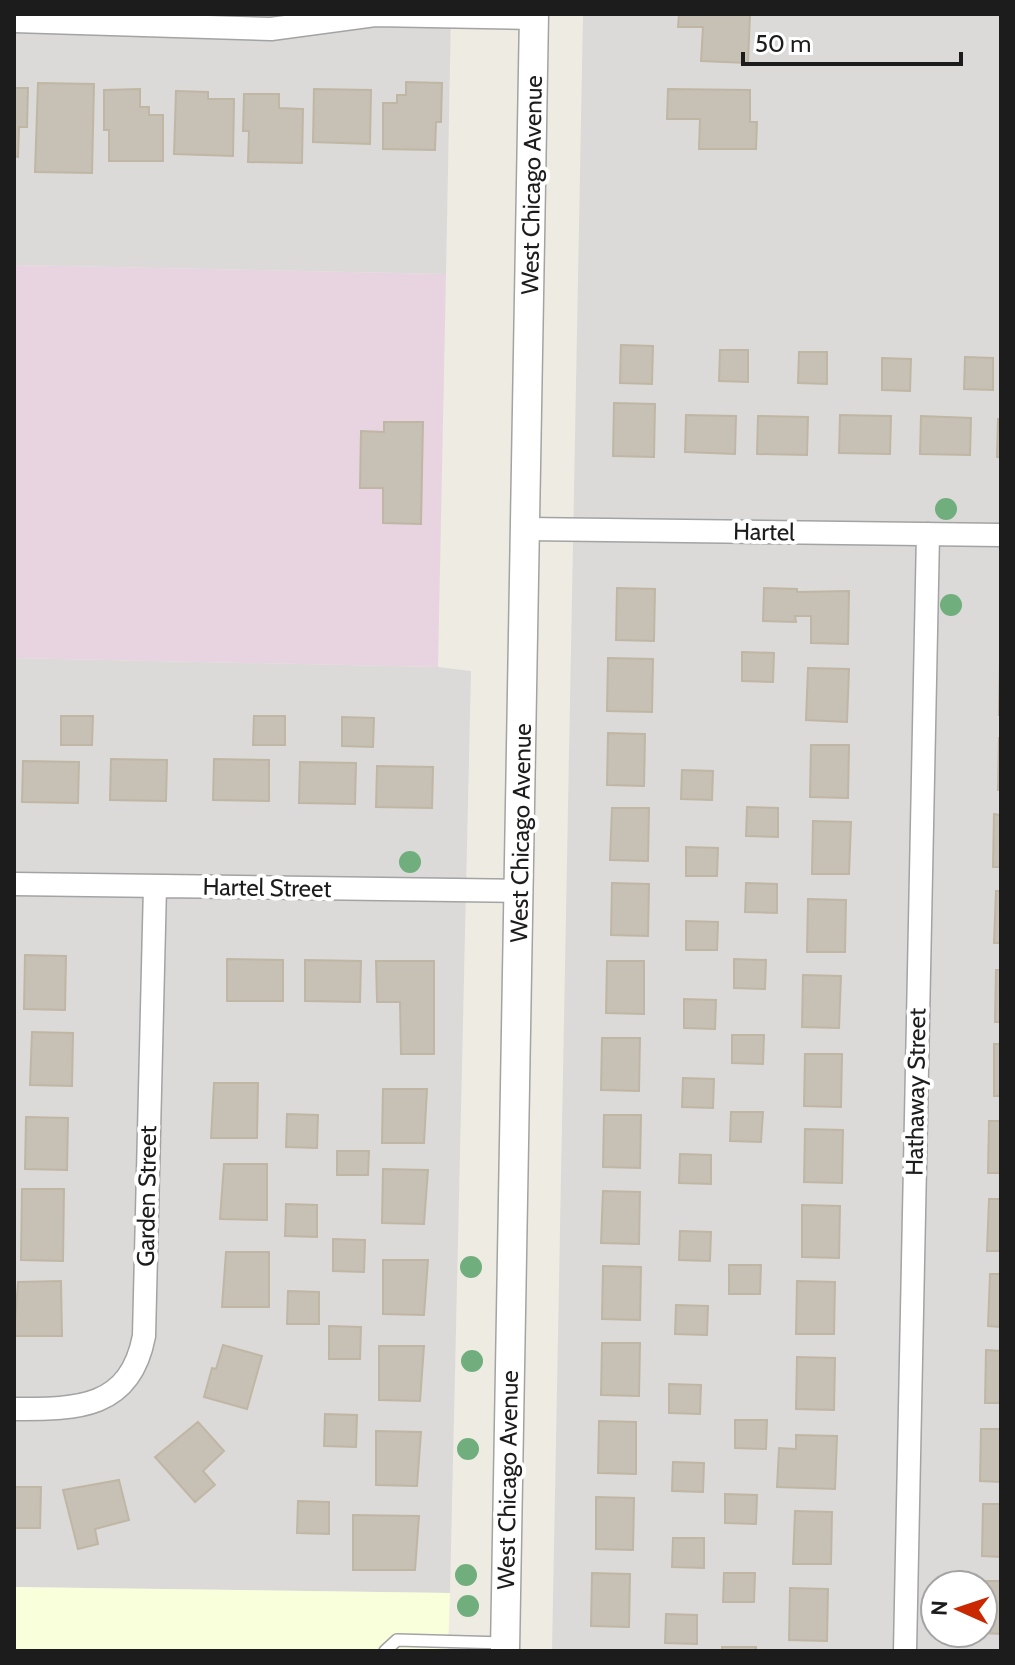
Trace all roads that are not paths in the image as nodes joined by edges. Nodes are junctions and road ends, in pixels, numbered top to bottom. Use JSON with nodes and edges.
{"nodes":[{"id":1,"x":534,"y":16,"type":"edge"},
{"id":2,"x":121,"y":19,"type":"edge"},
{"id":3,"x":14,"y":21,"type":"edge"},
{"id":4,"x":527,"y":529,"type":"junction"},
{"id":5,"x":928,"y":534,"type":"junction"},
{"id":6,"x":1001,"y":535,"type":"edge"},
{"id":7,"x":14,"y":884,"type":"edge"},
{"id":8,"x":155,"y":886,"type":"junction"},
{"id":9,"x":520,"y":891,"type":"junction"},
{"id":10,"x":14,"y":1409,"type":"edge"},
{"id":11,"x":505,"y":1647,"type":"edge"},
{"id":12,"x":385,"y":1651,"type":"edge"},
{"id":13,"x":905,"y":1651,"type":"edge"}],
"edges":[{"from":1,"to":2,"type":"street"},
{"from":1,"to":4,"type":"street","name":"West Chicago Avenue"},
{"from":2,"to":3,"type":"street"},
{"from":4,"to":5,"type":"street","name":"Hartel"},
{"from":4,"to":9,"type":"street","name":"West Chicago Avenue"},
{"from":5,"to":6,"type":"street","name":"Hartel"},
{"from":5,"to":13,"type":"street","name":"Hathaway Street"},
{"from":7,"to":8,"type":"street","name":"Hartel Street"},
{"from":8,"to":9,"type":"street","name":"Hartel Street"},
{"from":8,"to":10,"type":"street","name":"Garden Street"},
{"from":9,"to":11,"type":"street","name":"West Chicago Avenue"},
{"from":11,"to":12,"type":"lane"}]}
